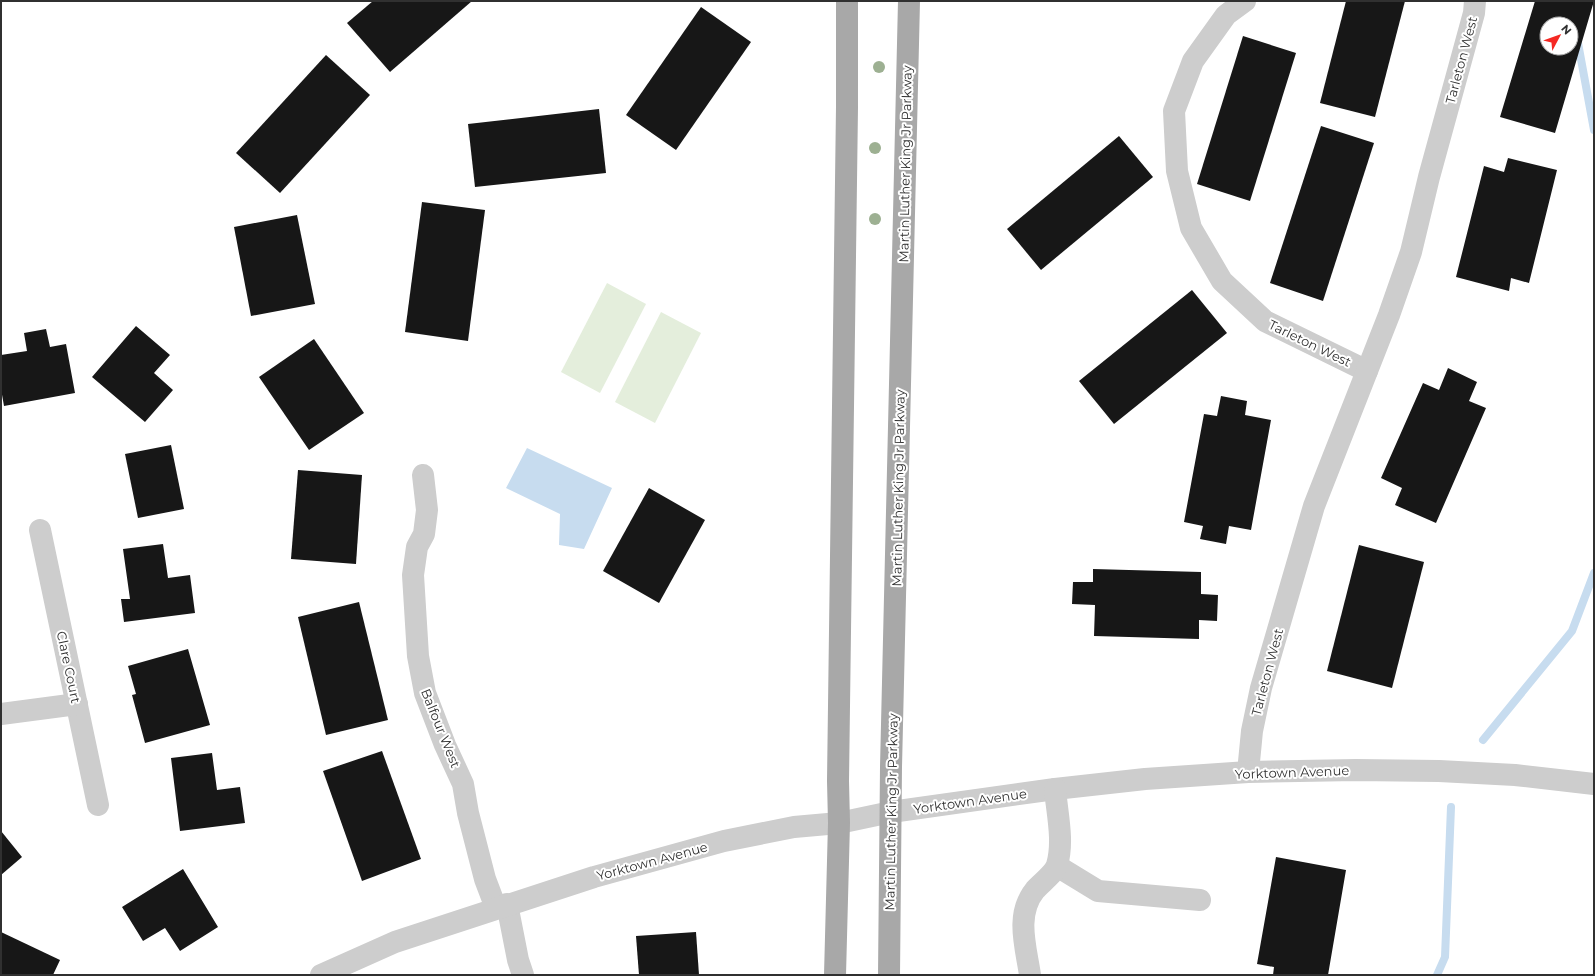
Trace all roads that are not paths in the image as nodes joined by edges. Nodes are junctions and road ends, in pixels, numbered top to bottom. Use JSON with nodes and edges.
{"nodes":[{"id":1,"x":847,"y":1,"type":"edge"},
{"id":2,"x":909,"y":1,"type":"edge"},
{"id":3,"x":1245,"y":1,"type":"edge"},
{"id":4,"x":1475,"y":1,"type":"edge"},
{"id":5,"x":1367,"y":371,"type":"junction"},
{"id":6,"x":423,"y":474,"type":"dead end"},
{"id":7,"x":40,"y":530,"type":"dead end"},
{"id":8,"x":77,"y":704,"type":"junction"},
{"id":9,"x":1,"y":714,"type":"edge"},
{"id":10,"x":1248,"y":772,"type":"junction"},
{"id":11,"x":1594,"y":784,"type":"edge"},
{"id":12,"x":1054,"y":789,"type":"junction"},
{"id":13,"x":98,"y":805,"type":"dead end"},
{"id":14,"x":890,"y":812,"type":"junction"},
{"id":15,"x":839,"y":823,"type":"junction"},
{"id":16,"x":1057,"y":866,"type":"junction"},
{"id":17,"x":1200,"y":900,"type":"dead end"},
{"id":18,"x":501,"y":906,"type":"junction"},
{"id":19,"x":322,"y":975,"type":"edge"},
{"id":20,"x":523,"y":975,"type":"edge"},
{"id":21,"x":836,"y":975,"type":"edge"},
{"id":22,"x":889,"y":975,"type":"edge"},
{"id":23,"x":1030,"y":975,"type":"edge"}],
"edges":[{"from":1,"to":15,"type":"main road"},
{"from":2,"to":14,"type":"main road","name":"Martin Luther King Jr Parkway"},
{"from":3,"to":5,"type":"street","name":"Tarleton West"},
{"from":4,"to":5,"type":"street","name":"Tarleton West"},
{"from":5,"to":10,"type":"street","name":"Tarleton West"},
{"from":6,"to":18,"type":"street","name":"Balfour West"},
{"from":7,"to":8,"type":"street","name":"Clare Court"},
{"from":8,"to":9,"type":"street"},
{"from":8,"to":13,"type":"street","name":"Clare Court"},
{"from":10,"to":11,"type":"street","name":"Yorktown Avenue"},
{"from":10,"to":12,"type":"street","name":"Yorktown Avenue"},
{"from":12,"to":14,"type":"street","name":"Yorktown Avenue"},
{"from":12,"to":16,"type":"street"},
{"from":14,"to":15,"type":"street","name":"Yorktown Avenue"},
{"from":14,"to":22,"type":"main road","name":"Martin Luther King Jr Parkway"},
{"from":15,"to":18,"type":"street","name":"Yorktown Avenue"},
{"from":15,"to":21,"type":"main road"},
{"from":16,"to":17,"type":"street"},
{"from":16,"to":23,"type":"street"},
{"from":18,"to":19,"type":"street","name":"Yorktown Avenue"},
{"from":18,"to":20,"type":"street","name":"Balfour West"}]}
